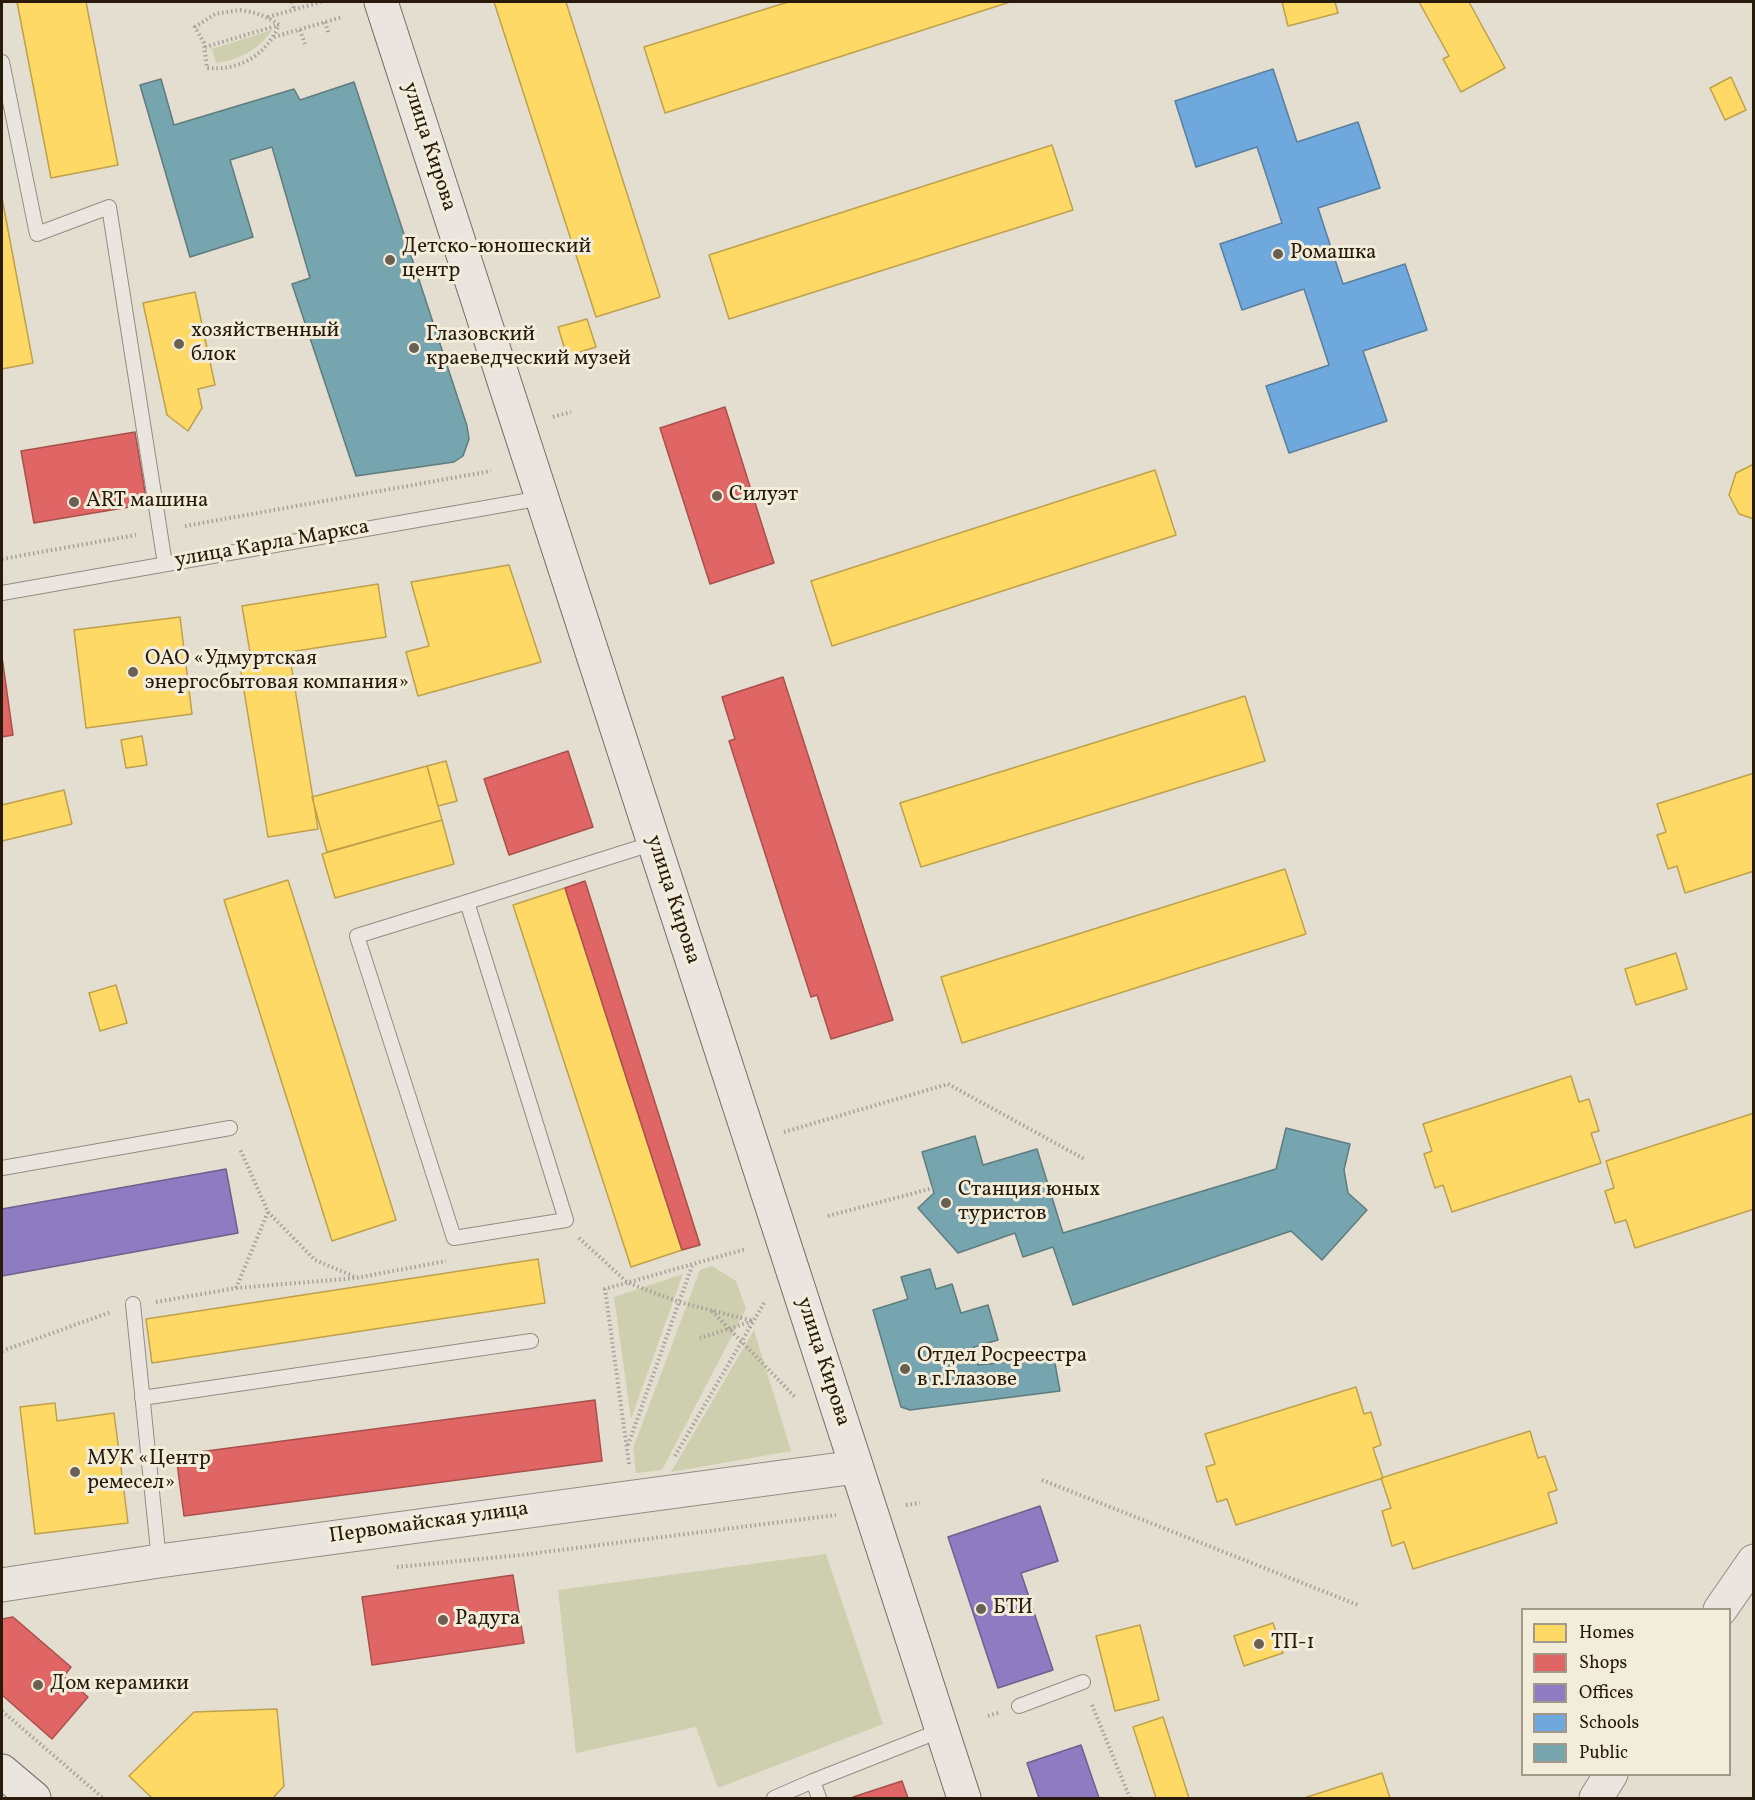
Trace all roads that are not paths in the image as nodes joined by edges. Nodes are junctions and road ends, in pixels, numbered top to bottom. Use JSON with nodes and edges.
{"nodes":[{"id":1,"x":381,"y":2,"type":"edge"},
{"id":2,"x":2,"y":62,"type":"edge"},
{"id":3,"x":542,"y":498,"type":"junction"},
{"id":4,"x":165,"y":564,"type":"junction"},
{"id":5,"x":2,"y":593,"type":"edge"},
{"id":6,"x":654,"y":843,"type":"junction"},
{"id":7,"x":467,"y":902,"type":"junction"},
{"id":8,"x":230,"y":1128,"type":"road end"},
{"id":9,"x":2,"y":1168,"type":"edge"},
{"id":10,"x":133,"y":1304,"type":"road end"},
{"id":11,"x":531,"y":1341,"type":"dead end"},
{"id":12,"x":142,"y":1398,"type":"junction"},
{"id":13,"x":856,"y":1467,"type":"junction"},
{"id":14,"x":159,"y":1561,"type":"junction"},
{"id":15,"x":1754,"y":1561,"type":"edge"},
{"id":16,"x":2,"y":1586,"type":"edge"},
{"id":17,"x":1721,"y":1608,"type":"edge"},
{"id":18,"x":1083,"y":1682,"type":"road end"},
{"id":19,"x":1019,"y":1706,"type":"dead end"},
{"id":20,"x":942,"y":1730,"type":"junction"},
{"id":21,"x":2,"y":1771,"type":"edge"},
{"id":22,"x":1610,"y":1776,"type":"edge"},
{"id":23,"x":813,"y":1781,"type":"junction"},
{"id":24,"x":34,"y":1798,"type":"edge"},
{"id":25,"x":774,"y":1798,"type":"edge"},
{"id":26,"x":819,"y":1798,"type":"edge"},
{"id":27,"x":964,"y":1798,"type":"edge"},
{"id":28,"x":1596,"y":1798,"type":"edge"}],
"edges":[{"from":1,"to":3,"type":"main road","name":"улица Кирова"},
{"from":2,"to":4,"type":"lane"},
{"from":3,"to":4,"type":"lane","name":"улица Карла Маркса"},
{"from":3,"to":6,"type":"main road","name":"улица Кирова"},
{"from":4,"to":5,"type":"lane","name":"улица Карла Маркса"},
{"from":6,"to":7,"type":"lane"},
{"from":6,"to":13,"type":"main road","name":"улица Кирова"},
{"from":7,"to":7,"type":"lane"},
{"from":8,"to":9,"type":"lane"},
{"from":10,"to":12,"type":"lane"},
{"from":11,"to":12,"type":"lane"},
{"from":12,"to":14,"type":"lane"},
{"from":13,"to":14,"type":"main road","name":"Первомайская улица"},
{"from":13,"to":20,"type":"main road","name":"улица Кирова"},
{"from":14,"to":16,"type":"main road","name":"Первомайская улица"},
{"from":15,"to":17,"type":"main road"},
{"from":18,"to":19,"type":"lane"},
{"from":20,"to":23,"type":"lane"},
{"from":20,"to":27,"type":"main road","name":"улица Кирова"},
{"from":21,"to":24,"type":"main road"},
{"from":22,"to":28,"type":"main road"},
{"from":23,"to":25,"type":"lane"},
{"from":23,"to":26,"type":"lane"}]}
